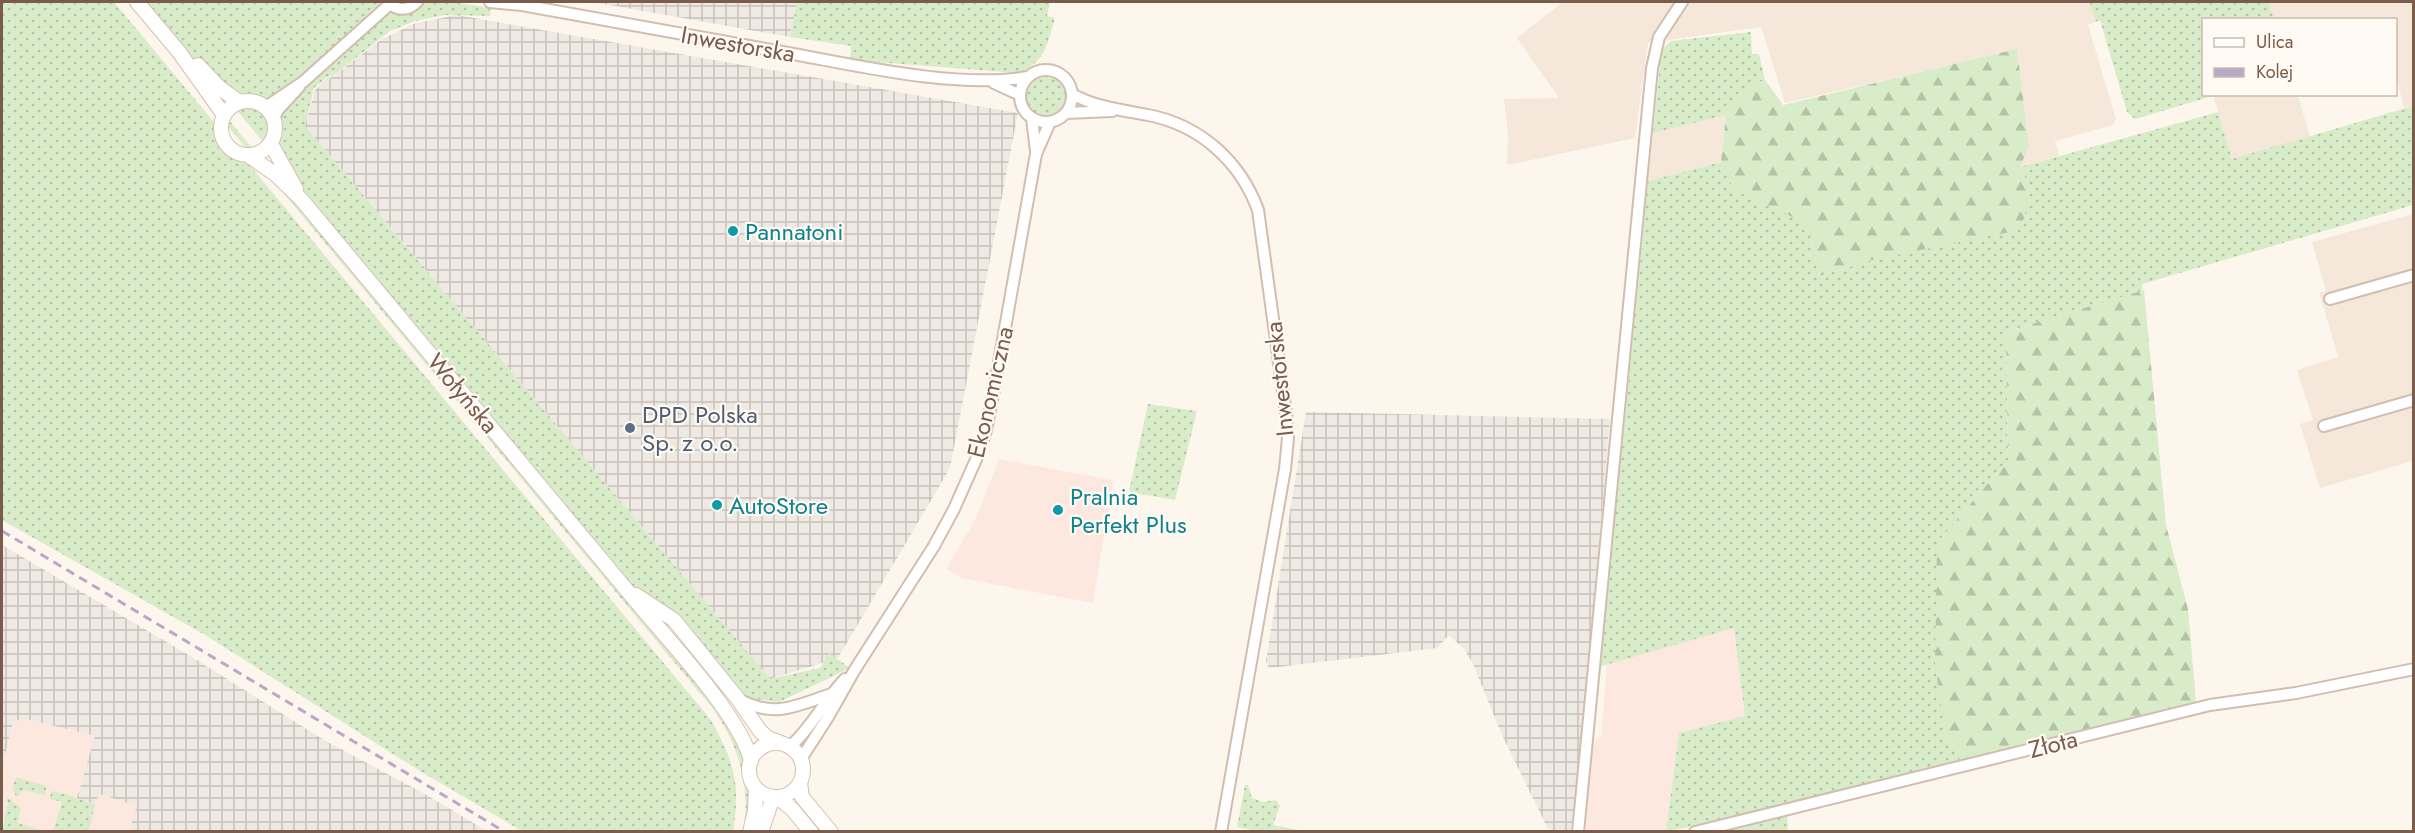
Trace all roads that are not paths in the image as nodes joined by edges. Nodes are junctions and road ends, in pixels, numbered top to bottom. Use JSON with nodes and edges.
{"nodes":[{"id":1,"x":137,"y":2,"type":"edge"},
{"id":2,"x":417,"y":2,"type":"edge"},
{"id":3,"x":490,"y":2,"type":"edge"},
{"id":4,"x":1682,"y":2,"type":"edge"},
{"id":5,"x":389,"y":3,"type":"edge"},
{"id":6,"x":179,"y":52,"type":"junction"},
{"id":7,"x":1028,"y":77,"type":"junction"},
{"id":8,"x":988,"y":81,"type":"junction"},
{"id":9,"x":1072,"y":94,"type":"junction"},
{"id":10,"x":1020,"y":95,"type":"junction"},
{"id":11,"x":239,"y":102,"type":"junction"},
{"id":12,"x":1121,"y":111,"type":"junction"},
{"id":13,"x":270,"y":112,"type":"junction"},
{"id":14,"x":1066,"y":113,"type":"junction"},
{"id":15,"x":224,"y":115,"type":"junction"},
{"id":16,"x":1032,"y":119,"type":"junction"},
{"id":17,"x":1050,"y":122,"type":"junction"},
{"id":18,"x":271,"y":144,"type":"junction"},
{"id":19,"x":1036,"y":154,"type":"junction"},
{"id":20,"x":249,"y":156,"type":"junction"},
{"id":21,"x":301,"y":199,"type":"junction"},
{"id":22,"x":2414,"y":275,"type":"edge"},
{"id":23,"x":2330,"y":299,"type":"dead end"},
{"id":24,"x":2414,"y":400,"type":"edge"},
{"id":25,"x":2325,"y":426,"type":"dead end"},
{"id":26,"x":624,"y":587,"type":"junction"},
{"id":27,"x":2414,"y":669,"type":"edge"},
{"id":28,"x":854,"y":671,"type":"junction"},
{"id":29,"x":831,"y":694,"type":"junction"},
{"id":30,"x":738,"y":699,"type":"junction"},
{"id":31,"x":787,"y":746,"type":"junction"},
{"id":32,"x":801,"y":759,"type":"junction"},
{"id":33,"x":751,"y":761,"type":"junction"},
{"id":34,"x":800,"y":783,"type":"junction"},
{"id":35,"x":756,"y":788,"type":"junction"},
{"id":36,"x":775,"y":797,"type":"junction"},
{"id":37,"x":750,"y":831,"type":"edge"},
{"id":38,"x":761,"y":831,"type":"edge"},
{"id":39,"x":811,"y":831,"type":"edge"},
{"id":40,"x":831,"y":831,"type":"edge"},
{"id":41,"x":1221,"y":831,"type":"edge"},
{"id":42,"x":1578,"y":831,"type":"edge"},
{"id":43,"x":1695,"y":831,"type":"edge"}],
"edges":[{"from":1,"to":6,"type":"main road"},
{"from":2,"to":5,"type":"street"},
{"from":3,"to":8,"type":"street","name":"Inwestorska"},
{"from":4,"to":42,"type":"street"},
{"from":5,"to":13,"type":"street"},
{"from":6,"to":11,"type":"main road"},
{"from":6,"to":15,"type":"main road"},
{"from":7,"to":8,"type":"street","name":"Inwestorska"},
{"from":7,"to":9,"type":"street"},
{"from":7,"to":10,"type":"street"},
{"from":8,"to":10,"type":"street","name":"Inwestorska"},
{"from":9,"to":12,"type":"street","name":"Inwestorska"},
{"from":9,"to":14,"type":"street"},
{"from":10,"to":16,"type":"street"},
{"from":11,"to":13,"type":"main road"},
{"from":11,"to":15,"type":"main road"},
{"from":12,"to":14,"type":"street","name":"Inwestorska"},
{"from":12,"to":41,"type":"street","name":"Inwestorska"},
{"from":13,"to":18,"type":"main road"},
{"from":14,"to":17,"type":"street"},
{"from":15,"to":20,"type":"main road"},
{"from":16,"to":17,"type":"street"},
{"from":16,"to":19,"type":"street","name":"Ekonomiczna"},
{"from":17,"to":19,"type":"street","name":"Ekonomiczna"},
{"from":18,"to":20,"type":"main road"},
{"from":18,"to":21,"type":"main road","name":"Wołyńska"},
{"from":19,"to":28,"type":"street","name":"Ekonomiczna"},
{"from":20,"to":21,"type":"main road","name":"Wołyńska"},
{"from":21,"to":26,"type":"main road","name":"Wołyńska"},
{"from":22,"to":23,"type":"street"},
{"from":24,"to":25,"type":"street"},
{"from":26,"to":30,"type":"main road","name":"Wołyńska"},
{"from":26,"to":33,"type":"main road","name":"Wołyńska"},
{"from":27,"to":43,"type":"street","name":"Złota"},
{"from":28,"to":29,"type":"street","name":"Ekonomiczna"},
{"from":28,"to":32,"type":"street","name":"Ekonomiczna"},
{"from":29,"to":30,"type":"street"},
{"from":29,"to":31,"type":"street","name":"Ekonomiczna"},
{"from":30,"to":31,"type":"main road","name":"Wołyńska"},
{"from":31,"to":32,"type":"main road"},
{"from":31,"to":33,"type":"main road"},
{"from":32,"to":34,"type":"main road"},
{"from":33,"to":35,"type":"main road"},
{"from":34,"to":36,"type":"main road"},
{"from":34,"to":40,"type":"main road"},
{"from":35,"to":36,"type":"main road"},
{"from":35,"to":37,"type":"main road"},
{"from":36,"to":38,"type":"main road"},
{"from":36,"to":39,"type":"main road"}]}
